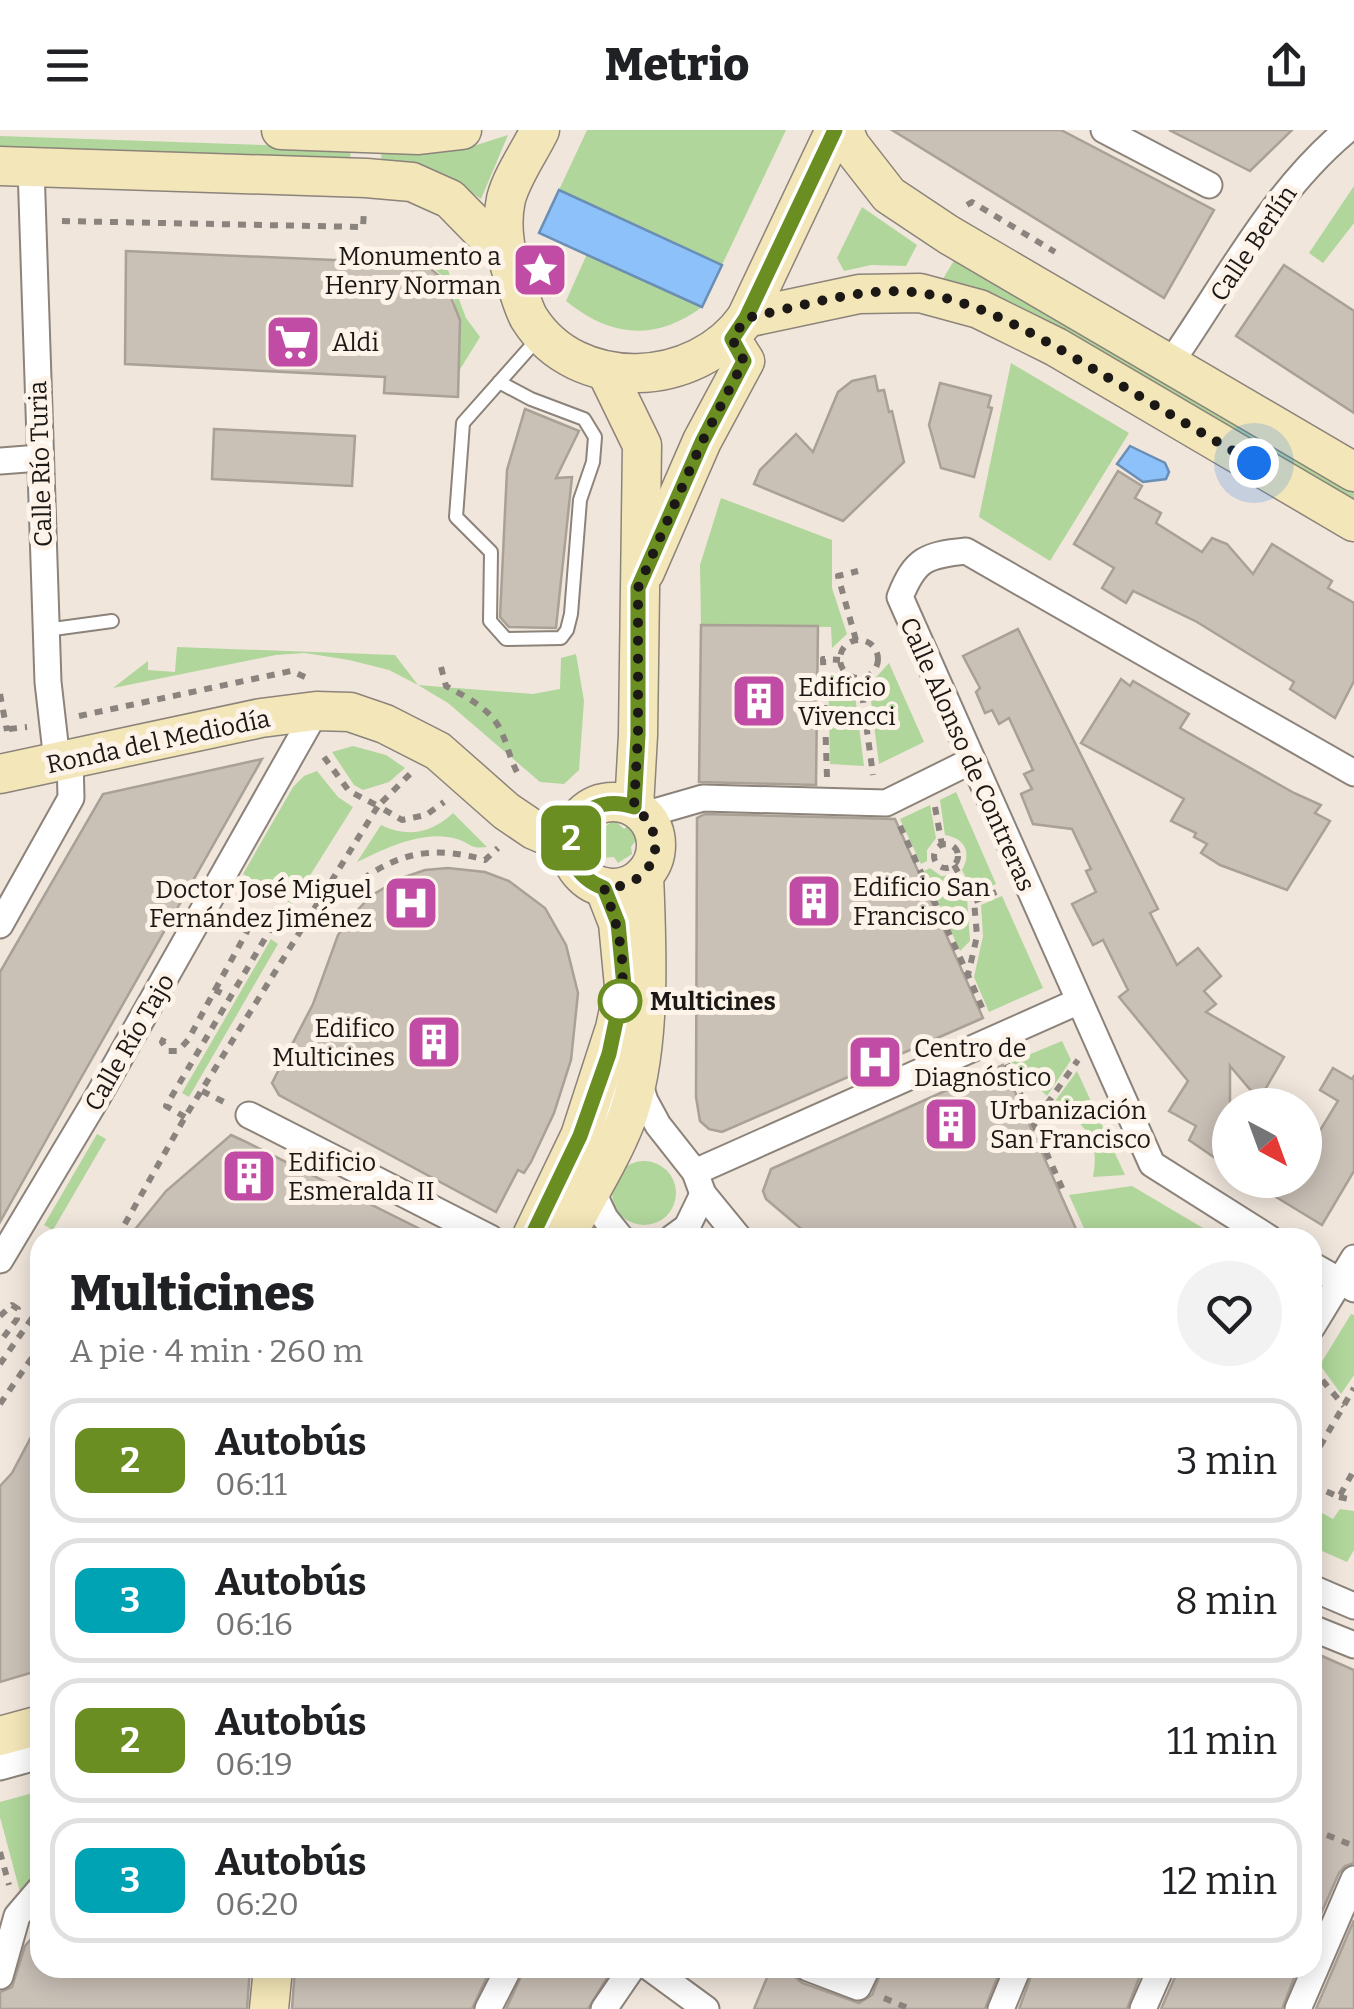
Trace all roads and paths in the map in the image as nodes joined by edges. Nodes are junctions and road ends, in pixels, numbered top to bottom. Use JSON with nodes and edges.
{"nodes":[{"id":1,"x":281,"y":130,"type":"edge"},
{"id":2,"x":462,"y":130,"type":"edge"},
{"id":3,"x":540,"y":130,"type":"edge"},
{"id":4,"x":835,"y":130,"type":"edge"},
{"id":5,"x":844,"y":130,"type":"edge"},
{"id":6,"x":1104,"y":130,"type":"edge"},
{"id":7,"x":1347,"y":130,"type":"edge"},
{"id":8,"x":419,"y":132,"type":"edge"},
{"id":9,"x":15,"y":167,"type":"edge"},
{"id":10,"x":1209,"y":185,"type":"dead end"},
{"id":11,"x":51,"y":221,"type":"dead end"},
{"id":12,"x":364,"y":227,"type":"dead end"},
{"id":13,"x":505,"y":255,"type":"junction"},
{"id":14,"x":739,"y":329,"type":"junction"},
{"id":15,"x":543,"y":333,"type":"junction"},
{"id":16,"x":1170,"y":365,"type":"junction"},
{"id":17,"x":606,"y":371,"type":"junction"},
{"id":18,"x":499,"y":382,"type":"junction"},
{"id":19,"x":40,"y":458,"type":"junction"},
{"id":20,"x":0,"y":461,"type":"edge"},
{"id":21,"x":1354,"y":472,"type":"edge"},
{"id":22,"x":1354,"y":522,"type":"edge"},
{"id":23,"x":858,"y":571,"type":"dead end"},
{"id":24,"x":638,"y":588,"type":"junction"},
{"id":25,"x":112,"y":621,"type":"dead end"},
{"id":26,"x":46,"y":630,"type":"junction"},
{"id":27,"x":856,"y":640,"type":"junction"},
{"id":28,"x":892,"y":648,"type":"dead end"},
{"id":29,"x":878,"y":655,"type":"junction"},
{"id":30,"x":840,"y":660,"type":"junction"},
{"id":31,"x":441,"y":667,"type":"dead end"},
{"id":32,"x":860,"y":678,"type":"junction"},
{"id":33,"x":0,"y":694,"type":"edge"},
{"id":34,"x":316,"y":711,"type":"junction"},
{"id":35,"x":0,"y":738,"type":"edge"},
{"id":36,"x":507,"y":753,"type":"dead end"},
{"id":37,"x":323,"y":755,"type":"dead end"},
{"id":38,"x":63,"y":760,"type":"junction"},
{"id":39,"x":971,"y":761,"type":"junction"},
{"id":40,"x":416,"y":768,"type":"dead end"},
{"id":41,"x":1354,"y":773,"type":"edge"},
{"id":42,"x":0,"y":774,"type":"edge"},
{"id":43,"x":873,"y":776,"type":"dead end"},
{"id":44,"x":827,"y":778,"type":"dead end"},
{"id":45,"x":934,"y":797,"type":"dead end"},
{"id":46,"x":448,"y":798,"type":"dead end"},
{"id":47,"x":378,"y":806,"type":"junction"},
{"id":48,"x":639,"y":811,"type":"junction"},
{"id":49,"x":896,"y":816,"type":"dead end"},
{"id":50,"x":942,"y":844,"type":"junction"},
{"id":51,"x":569,"y":845,"type":"junction"},
{"id":52,"x":500,"y":846,"type":"dead end"},
{"id":53,"x":935,"y":861,"type":"junction"},
{"id":54,"x":954,"y":865,"type":"junction"},
{"id":55,"x":919,"y":868,"type":"junction"},
{"id":56,"x":644,"y":875,"type":"junction"},
{"id":57,"x":604,"y":888,"type":"junction"},
{"id":58,"x":1004,"y":888,"type":"dead end"},
{"id":59,"x":974,"y":901,"type":"junction"},
{"id":60,"x":0,"y":924,"type":"edge"},
{"id":61,"x":227,"y":927,"type":"dead end"},
{"id":62,"x":302,"y":928,"type":"junction"},
{"id":63,"x":968,"y":976,"type":"junction"},
{"id":64,"x":215,"y":990,"type":"junction"},
{"id":65,"x":230,"y":997,"type":"junction"},
{"id":66,"x":1077,"y":1002,"type":"junction"},
{"id":67,"x":987,"y":1018,"type":"dead end"},
{"id":68,"x":614,"y":1028,"type":"junction"},
{"id":69,"x":169,"y":1029,"type":"dead end"},
{"id":70,"x":1078,"y":1059,"type":"dead end"},
{"id":71,"x":1007,"y":1064,"type":"dead end"},
{"id":72,"x":638,"y":1078,"type":"junction"},
{"id":73,"x":1047,"y":1104,"type":"dead end"},
{"id":74,"x":249,"y":1115,"type":"dead end"},
{"id":75,"x":184,"y":1117,"type":"junction"},
{"id":76,"x":602,"y":1169,"type":"junction"},
{"id":77,"x":699,"y":1183,"type":"junction"},
{"id":78,"x":1063,"y":1190,"type":"dead end"},
{"id":79,"x":123,"y":1228,"type":"edge"},
{"id":80,"x":470,"y":1228,"type":"edge"},
{"id":81,"x":536,"y":1228,"type":"edge"},
{"id":82,"x":571,"y":1228,"type":"edge"},
{"id":83,"x":613,"y":1228,"type":"edge"},
{"id":84,"x":686,"y":1228,"type":"edge"},
{"id":85,"x":731,"y":1228,"type":"edge"},
{"id":86,"x":1253,"y":1228,"type":"edge"},
{"id":87,"x":1354,"y":1258,"type":"edge"},
{"id":88,"x":0,"y":1260,"type":"edge"},
{"id":89,"x":1322,"y":1270,"type":"edge"},
{"id":90,"x":1347,"y":1285,"type":"edge"},
{"id":91,"x":0,"y":1316,"type":"edge"},
{"id":92,"x":1322,"y":1316,"type":"edge"},
{"id":93,"x":30,"y":1321,"type":"edge"},
{"id":94,"x":0,"y":1342,"type":"edge"},
{"id":95,"x":30,"y":1360,"type":"edge"},
{"id":96,"x":0,"y":1364,"type":"edge"},
{"id":97,"x":1322,"y":1380,"type":"edge"},
{"id":98,"x":1354,"y":1388,"type":"edge"},
{"id":99,"x":0,"y":1404,"type":"edge"},
{"id":100,"x":1344,"y":1406,"type":"junction"},
{"id":101,"x":1322,"y":1443,"type":"edge"},
{"id":102,"x":1354,"y":1470,"type":"edge"},
{"id":103,"x":1322,"y":1490,"type":"edge"},
{"id":104,"x":1338,"y":1497,"type":"junction"},
{"id":105,"x":1354,"y":1500,"type":"edge"},
{"id":106,"x":1322,"y":1590,"type":"edge"},
{"id":107,"x":1350,"y":1596,"type":"edge"},
{"id":108,"x":1322,"y":1632,"type":"edge"},
{"id":109,"x":1354,"y":1645,"type":"edge"},
{"id":110,"x":30,"y":1728,"type":"edge"},
{"id":111,"x":0,"y":1736,"type":"edge"},
{"id":112,"x":30,"y":1759,"type":"edge"},
{"id":113,"x":0,"y":1767,"type":"edge"},
{"id":114,"x":1322,"y":1833,"type":"edge"},
{"id":115,"x":1354,"y":1846,"type":"edge"},
{"id":116,"x":1354,"y":1879,"type":"edge"},
{"id":117,"x":30,"y":1901,"type":"edge"},
{"id":118,"x":1322,"y":1953,"type":"edge"},
{"id":119,"x":0,"y":1976,"type":"edge"},
{"id":120,"x":272,"y":1978,"type":"edge"},
{"id":121,"x":504,"y":1978,"type":"edge"},
{"id":122,"x":625,"y":1978,"type":"edge"},
{"id":123,"x":684,"y":1978,"type":"edge"},
{"id":124,"x":1014,"y":1978,"type":"edge"},
{"id":125,"x":1157,"y":1978,"type":"edge"},
{"id":126,"x":1311,"y":1978,"type":"edge"},
{"id":127,"x":269,"y":2009,"type":"edge"},
{"id":128,"x":488,"y":2009,"type":"edge"},
{"id":129,"x":604,"y":2009,"type":"edge"},
{"id":130,"x":706,"y":2009,"type":"edge"},
{"id":131,"x":1001,"y":2009,"type":"edge"},
{"id":132,"x":1143,"y":2009,"type":"edge"},
{"id":133,"x":1298,"y":2009,"type":"edge"}],
"edges":[{"from":1,"to":8,"type":"main road"},
{"from":2,"to":8,"type":"main road"},
{"from":3,"to":13,"type":"main road"},
{"from":4,"to":14,"type":"main road"},
{"from":5,"to":16,"type":"main road"},
{"from":6,"to":10,"type":"street"},
{"from":7,"to":16,"type":"street","name":"Calle Berlín"},
{"from":9,"to":13,"type":"main road"},
{"from":9,"to":19,"type":"street","name":"Calle Río Turia"},
{"from":11,"to":12,"type":"path"},
{"from":13,"to":15,"type":"main road"},
{"from":14,"to":17,"type":"main road"},
{"from":14,"to":22,"type":"main road"},
{"from":14,"to":24,"type":"main road"},
{"from":15,"to":17,"type":"main road"},
{"from":15,"to":18,"type":"lane"},
{"from":16,"to":21,"type":"main road"},
{"from":17,"to":24,"type":"main road"},
{"from":18,"to":18,"type":"lane"},
{"from":19,"to":20,"type":"street"},
{"from":19,"to":26,"type":"street","name":"Calle Río Turia"},
{"from":23,"to":27,"type":"path"},
{"from":24,"to":48,"type":"main road"},
{"from":25,"to":26,"type":"lane"},
{"from":26,"to":38,"type":"street","name":"Calle Río Turia"},
{"from":27,"to":29,"type":"path"},
{"from":27,"to":30,"type":"path"},
{"from":28,"to":29,"type":"path"},
{"from":29,"to":32,"type":"path"},
{"from":30,"to":32,"type":"path"},
{"from":30,"to":44,"type":"path"},
{"from":31,"to":36,"type":"path"},
{"from":32,"to":43,"type":"path"},
{"from":33,"to":35,"type":"path"},
{"from":34,"to":38,"type":"main road","name":"Ronda del Mediodía"},
{"from":34,"to":51,"type":"main road"},
{"from":34,"to":88,"type":"street","name":"Calle Río Tajo"},
{"from":37,"to":47,"type":"path"},
{"from":38,"to":42,"type":"main road","name":"Ronda del Mediodía"},
{"from":38,"to":60,"type":"street","name":"Calle Río Turia"},
{"from":39,"to":41,"type":"street","name":"Calle Alonso de Contreras"},
{"from":39,"to":48,"type":"street"},
{"from":39,"to":66,"type":"street","name":"Calle Alonso de Contreras"},
{"from":40,"to":47,"type":"path"},
{"from":45,"to":50,"type":"path"},
{"from":46,"to":47,"type":"path"},
{"from":47,"to":62,"type":"path"},
{"from":48,"to":51,"type":"main road"},
{"from":48,"to":56,"type":"main road"},
{"from":49,"to":55,"type":"path"},
{"from":50,"to":53,"type":"path"},
{"from":50,"to":54,"type":"path"},
{"from":51,"to":57,"type":"main road"},
{"from":52,"to":62,"type":"path"},
{"from":53,"to":54,"type":"path"},
{"from":53,"to":55,"type":"path"},
{"from":54,"to":59,"type":"path"},
{"from":55,"to":63,"type":"path"},
{"from":56,"to":57,"type":"main road"},
{"from":56,"to":72,"type":"main road"},
{"from":57,"to":68,"type":"main road"},
{"from":58,"to":59,"type":"path"},
{"from":59,"to":63,"type":"path"},
{"from":61,"to":64,"type":"path"},
{"from":62,"to":65,"type":"path"},
{"from":62,"to":75,"type":"path"},
{"from":63,"to":67,"type":"path"},
{"from":64,"to":65,"type":"path"},
{"from":64,"to":69,"type":"path"},
{"from":65,"to":75,"type":"path"},
{"from":66,"to":77,"type":"street"},
{"from":66,"to":86,"type":"street","name":"Calle Alonso de Contreras"},
{"from":68,"to":76,"type":"street"},
{"from":68,"to":81,"type":"main road"},
{"from":70,"to":73,"type":"path"},
{"from":71,"to":78,"type":"path"},
{"from":72,"to":76,"type":"main road"},
{"from":72,"to":77,"type":"street"},
{"from":74,"to":80,"type":"street"},
{"from":75,"to":79,"type":"path"},
{"from":76,"to":82,"type":"main road"},
{"from":76,"to":83,"type":"street"},
{"from":77,"to":84,"type":"street"},
{"from":77,"to":85,"type":"street"},
{"from":87,"to":90,"type":"street"},
{"from":89,"to":90,"type":"street"},
{"from":90,"to":92,"type":"street"},
{"from":91,"to":94,"type":"path"},
{"from":93,"to":96,"type":"path"},
{"from":95,"to":99,"type":"path"},
{"from":97,"to":100,"type":"path"},
{"from":98,"to":100,"type":"path"},
{"from":100,"to":101,"type":"path"},
{"from":102,"to":104,"type":"path"},
{"from":103,"to":104,"type":"path"},
{"from":104,"to":105,"type":"path"},
{"from":106,"to":107,"type":"street"},
{"from":108,"to":109,"type":"street"},
{"from":110,"to":111,"type":"main road"},
{"from":112,"to":113,"type":"street"},
{"from":114,"to":115,"type":"path"},
{"from":116,"to":118,"type":"street"},
{"from":117,"to":119,"type":"street"},
{"from":120,"to":127,"type":"main road"},
{"from":121,"to":128,"type":"street"},
{"from":122,"to":129,"type":"street"},
{"from":123,"to":130,"type":"street"},
{"from":124,"to":131,"type":"street"},
{"from":125,"to":132,"type":"street"},
{"from":126,"to":133,"type":"street"}]}
